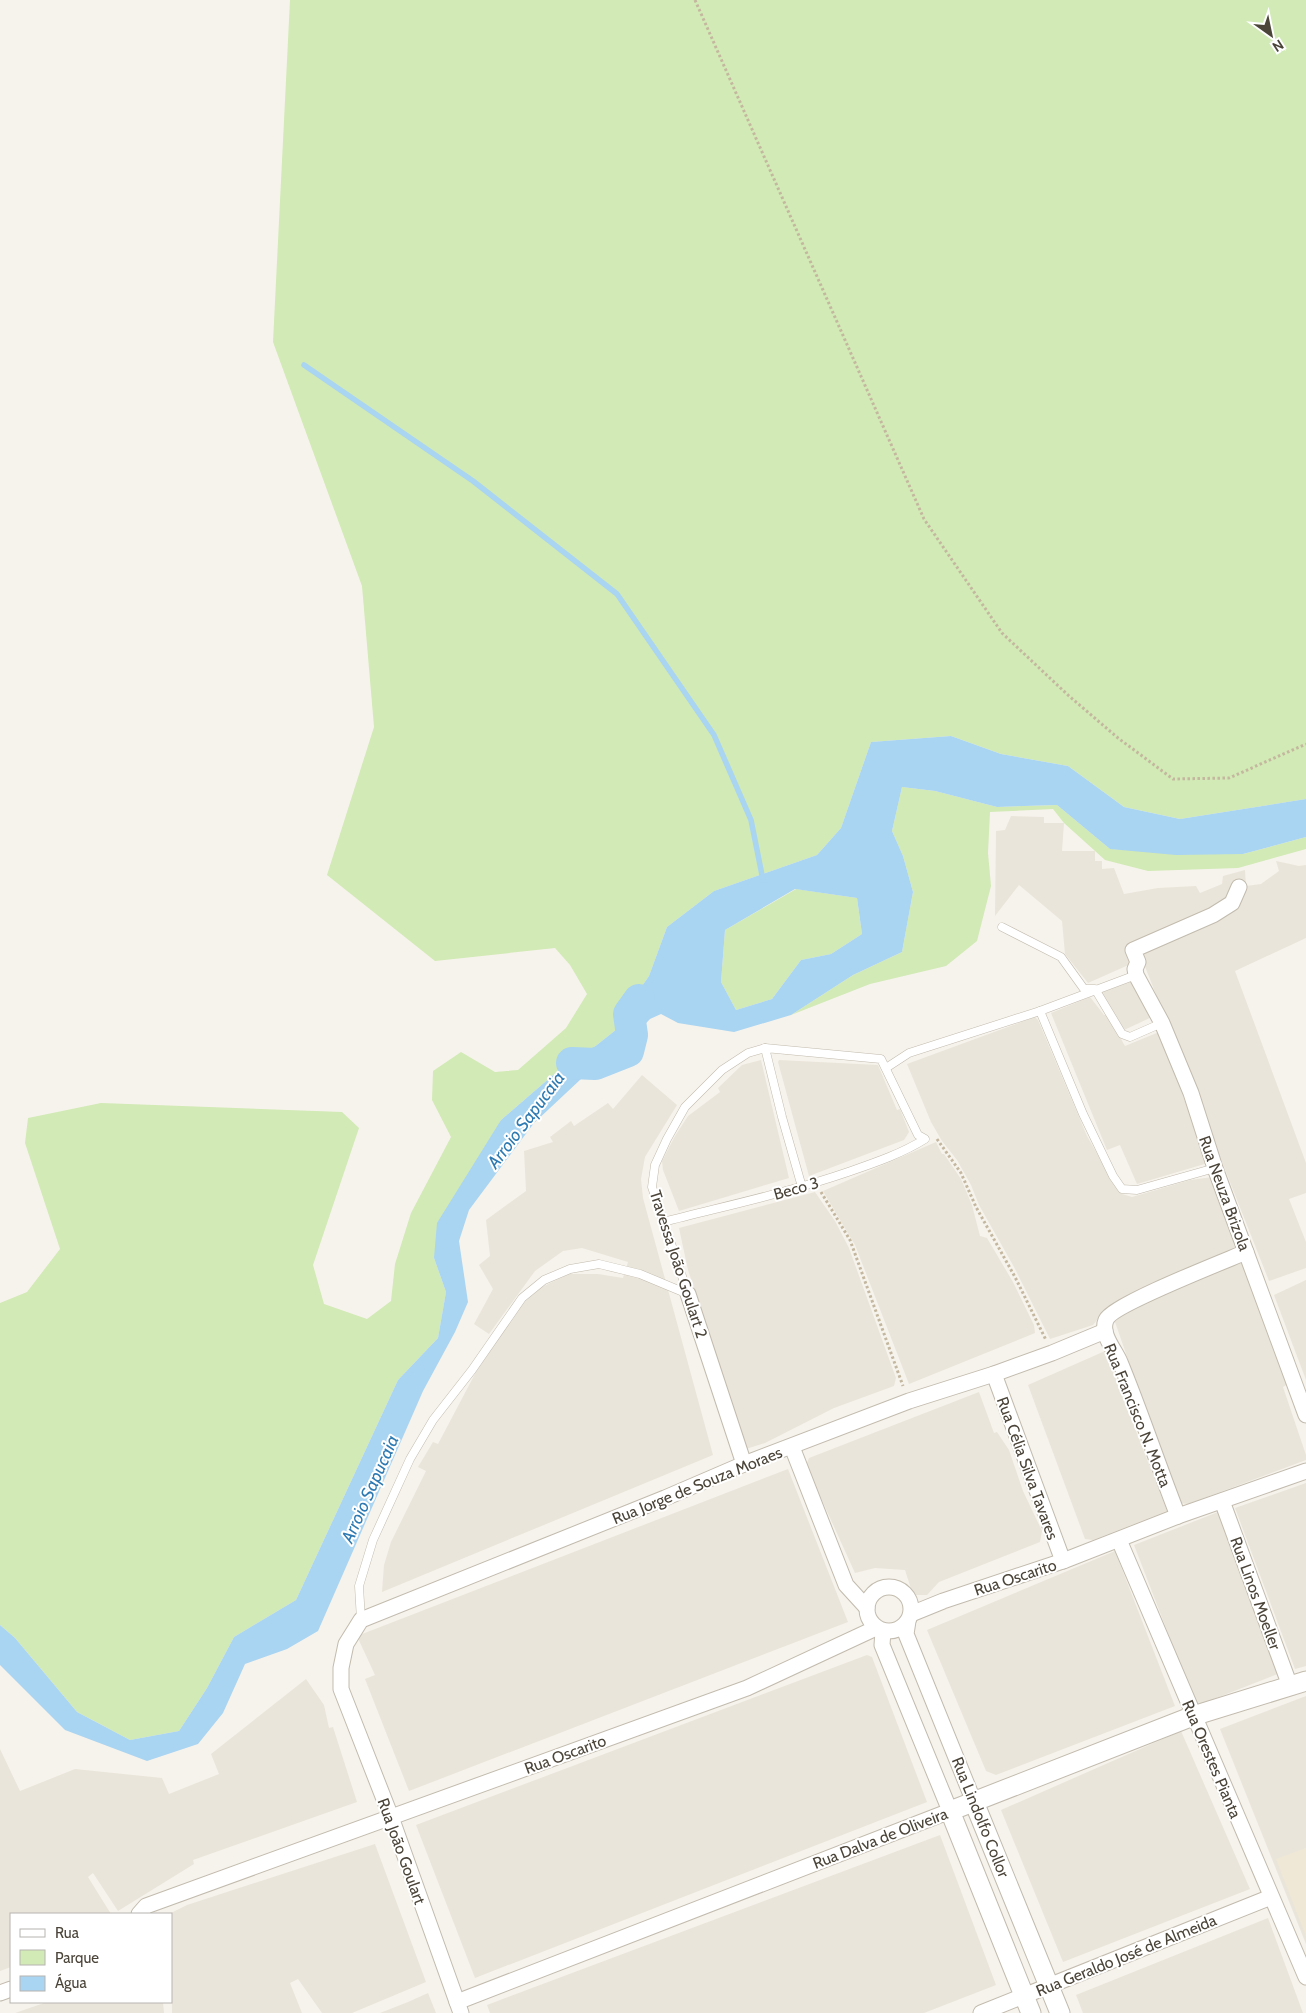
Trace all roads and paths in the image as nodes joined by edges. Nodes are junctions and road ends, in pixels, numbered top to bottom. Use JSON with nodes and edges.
{"nodes":[{"id":1,"x":695,"y":0,"type":"edge"},
{"id":2,"x":1306,"y":744,"type":"edge"},
{"id":3,"x":1238,"y":887,"type":"dead end"},
{"id":4,"x":1002,"y":927,"type":"dead end"},
{"id":5,"x":1136,"y":975,"type":"junction"},
{"id":6,"x":1094,"y":989,"type":"junction"},
{"id":7,"x":1040,"y":1011,"type":"junction"},
{"id":8,"x":1162,"y":1023,"type":"junction"},
{"id":9,"x":765,"y":1048,"type":"junction"},
{"id":10,"x":886,"y":1068,"type":"junction"},
{"id":11,"x":925,"y":1139,"type":"junction"},
{"id":12,"x":1215,"y":1168,"type":"junction"},
{"id":13,"x":815,"y":1183,"type":"junction"},
{"id":14,"x":802,"y":1188,"type":"junction"},
{"id":15,"x":663,"y":1222,"type":"junction"},
{"id":16,"x":1246,"y":1252,"type":"junction"},
{"id":17,"x":688,"y":1294,"type":"junction"},
{"id":18,"x":1105,"y":1332,"type":"junction"},
{"id":19,"x":1052,"y":1353,"type":"junction"},
{"id":20,"x":994,"y":1374,"type":"junction"},
{"id":21,"x":909,"y":1401,"type":"junction"},
{"id":22,"x":1306,"y":1415,"type":"edge"},
{"id":23,"x":792,"y":1447,"type":"junction"},
{"id":24,"x":744,"y":1464,"type":"junction"},
{"id":25,"x":1306,"y":1471,"type":"edge"},
{"id":26,"x":1222,"y":1501,"type":"junction"},
{"id":27,"x":1178,"y":1516,"type":"junction"},
{"id":28,"x":1120,"y":1540,"type":"junction"},
{"id":29,"x":1063,"y":1561,"type":"junction"},
{"id":30,"x":867,"y":1608,"type":"junction"},
{"id":31,"x":910,"y":1617,"type":"junction"},
{"id":32,"x":361,"y":1620,"type":"junction"},
{"id":33,"x":879,"y":1629,"type":"junction"},
{"id":34,"x":1298,"y":1683,"type":"edge"},
{"id":35,"x":1194,"y":1716,"type":"junction"},
{"id":36,"x":974,"y":1802,"type":"junction"},
{"id":37,"x":950,"y":1811,"type":"junction"},
{"id":38,"x":390,"y":1817,"type":"junction"},
{"id":39,"x":1271,"y":1896,"type":"junction"},
{"id":40,"x":140,"y":1913,"type":"edge"},
{"id":41,"x":1305,"y":1971,"type":"edge"},
{"id":42,"x":1050,"y":1985,"type":"junction"},
{"id":43,"x":1028,"y":2005,"type":"edge"},
{"id":44,"x":459,"y":2008,"type":"edge"},
{"id":45,"x":981,"y":2013,"type":"edge"},
{"id":46,"x":1060,"y":2013,"type":"edge"}],
"edges":[{"from":1,"to":2,"type":"path"},
{"from":3,"to":5,"type":"street"},
{"from":4,"to":6,"type":"lane"},
{"from":5,"to":6,"type":"lane"},
{"from":5,"to":8,"type":"street","name":"Rua Neuza Brizola"},
{"from":6,"to":7,"type":"lane"},
{"from":6,"to":8,"type":"lane"},
{"from":7,"to":10,"type":"lane"},
{"from":7,"to":12,"type":"lane"},
{"from":8,"to":12,"type":"street","name":"Rua Neuza Brizola"},
{"from":9,"to":10,"type":"lane"},
{"from":9,"to":14,"type":"lane"},
{"from":9,"to":15,"type":"lane","name":"Travessa João Goulart 2"},
{"from":10,"to":11,"type":"lane"},
{"from":11,"to":13,"type":"lane","name":"Beco 3"},
{"from":11,"to":19,"type":"path"},
{"from":12,"to":16,"type":"street","name":"Rua Neuza Brizola"},
{"from":13,"to":14,"type":"lane","name":"Beco 3"},
{"from":13,"to":21,"type":"path"},
{"from":14,"to":15,"type":"lane","name":"Beco 3"},
{"from":15,"to":17,"type":"lane","name":"Travessa João Goulart 2"},
{"from":16,"to":18,"type":"street","name":"Rua Francisco N. Motta"},
{"from":16,"to":22,"type":"street","name":"Rua Neuza Brizola"},
{"from":17,"to":24,"type":"street","name":"Travessa João Goulart 2"},
{"from":17,"to":32,"type":"lane"},
{"from":18,"to":19,"type":"street","name":"Rua Jorge de Souza Moraes"},
{"from":18,"to":27,"type":"street","name":"Rua Francisco N. Motta"},
{"from":19,"to":20,"type":"street","name":"Rua Jorge de Souza Moraes"},
{"from":20,"to":21,"type":"street","name":"Rua Jorge de Souza Moraes"},
{"from":20,"to":29,"type":"street","name":"Rua Célia Silva Tavares"},
{"from":21,"to":23,"type":"street","name":"Rua Jorge de Souza Moraes"},
{"from":23,"to":24,"type":"street","name":"Rua Jorge de Souza Moraes"},
{"from":23,"to":30,"type":"street"},
{"from":24,"to":32,"type":"street","name":"Rua Jorge de Souza Moraes"},
{"from":25,"to":26,"type":"street","name":"Rua Oscarito"},
{"from":26,"to":27,"type":"street","name":"Rua Oscarito"},
{"from":26,"to":34,"type":"street","name":"Rua Linos Moeller"},
{"from":27,"to":28,"type":"street","name":"Rua Oscarito"},
{"from":28,"to":29,"type":"street","name":"Rua Oscarito"},
{"from":28,"to":35,"type":"street","name":"Rua Orestes Pianta"},
{"from":29,"to":31,"type":"street","name":"Rua Oscarito"},
{"from":30,"to":31,"type":"street"},
{"from":30,"to":33,"type":"street"},
{"from":31,"to":33,"type":"street"},
{"from":31,"to":36,"type":"street","name":"Rua Lindolfo Collor"},
{"from":32,"to":38,"type":"street","name":"Rua João Goulart"},
{"from":33,"to":37,"type":"street","name":"Rua Lindolfo Collor"},
{"from":33,"to":38,"type":"street","name":"Rua Oscarito"},
{"from":34,"to":35,"type":"street","name":"Rua Dalva de Oliveira"},
{"from":35,"to":36,"type":"street","name":"Rua Dalva de Oliveira"},
{"from":35,"to":39,"type":"street","name":"Rua Orestes Pianta"},
{"from":36,"to":37,"type":"street","name":"Rua Dalva de Oliveira"},
{"from":36,"to":42,"type":"street","name":"Rua Lindolfo Collor"},
{"from":37,"to":43,"type":"street","name":"Rua Lindolfo Collor"},
{"from":37,"to":44,"type":"street","name":"Rua Dalva de Oliveira"},
{"from":38,"to":40,"type":"street","name":"Rua Oscarito"},
{"from":38,"to":44,"type":"street","name":"Rua João Goulart"},
{"from":39,"to":41,"type":"street","name":"Rua Orestes Pianta"},
{"from":39,"to":42,"type":"street","name":"Rua Geraldo José de Almeida"},
{"from":42,"to":43,"type":"street","name":"Rua Geraldo José de Almeida"},
{"from":42,"to":46,"type":"street","name":"Rua Lindolfo Collor"},
{"from":43,"to":45,"type":"street","name":"Rua Geraldo José de Almeida"}]}
